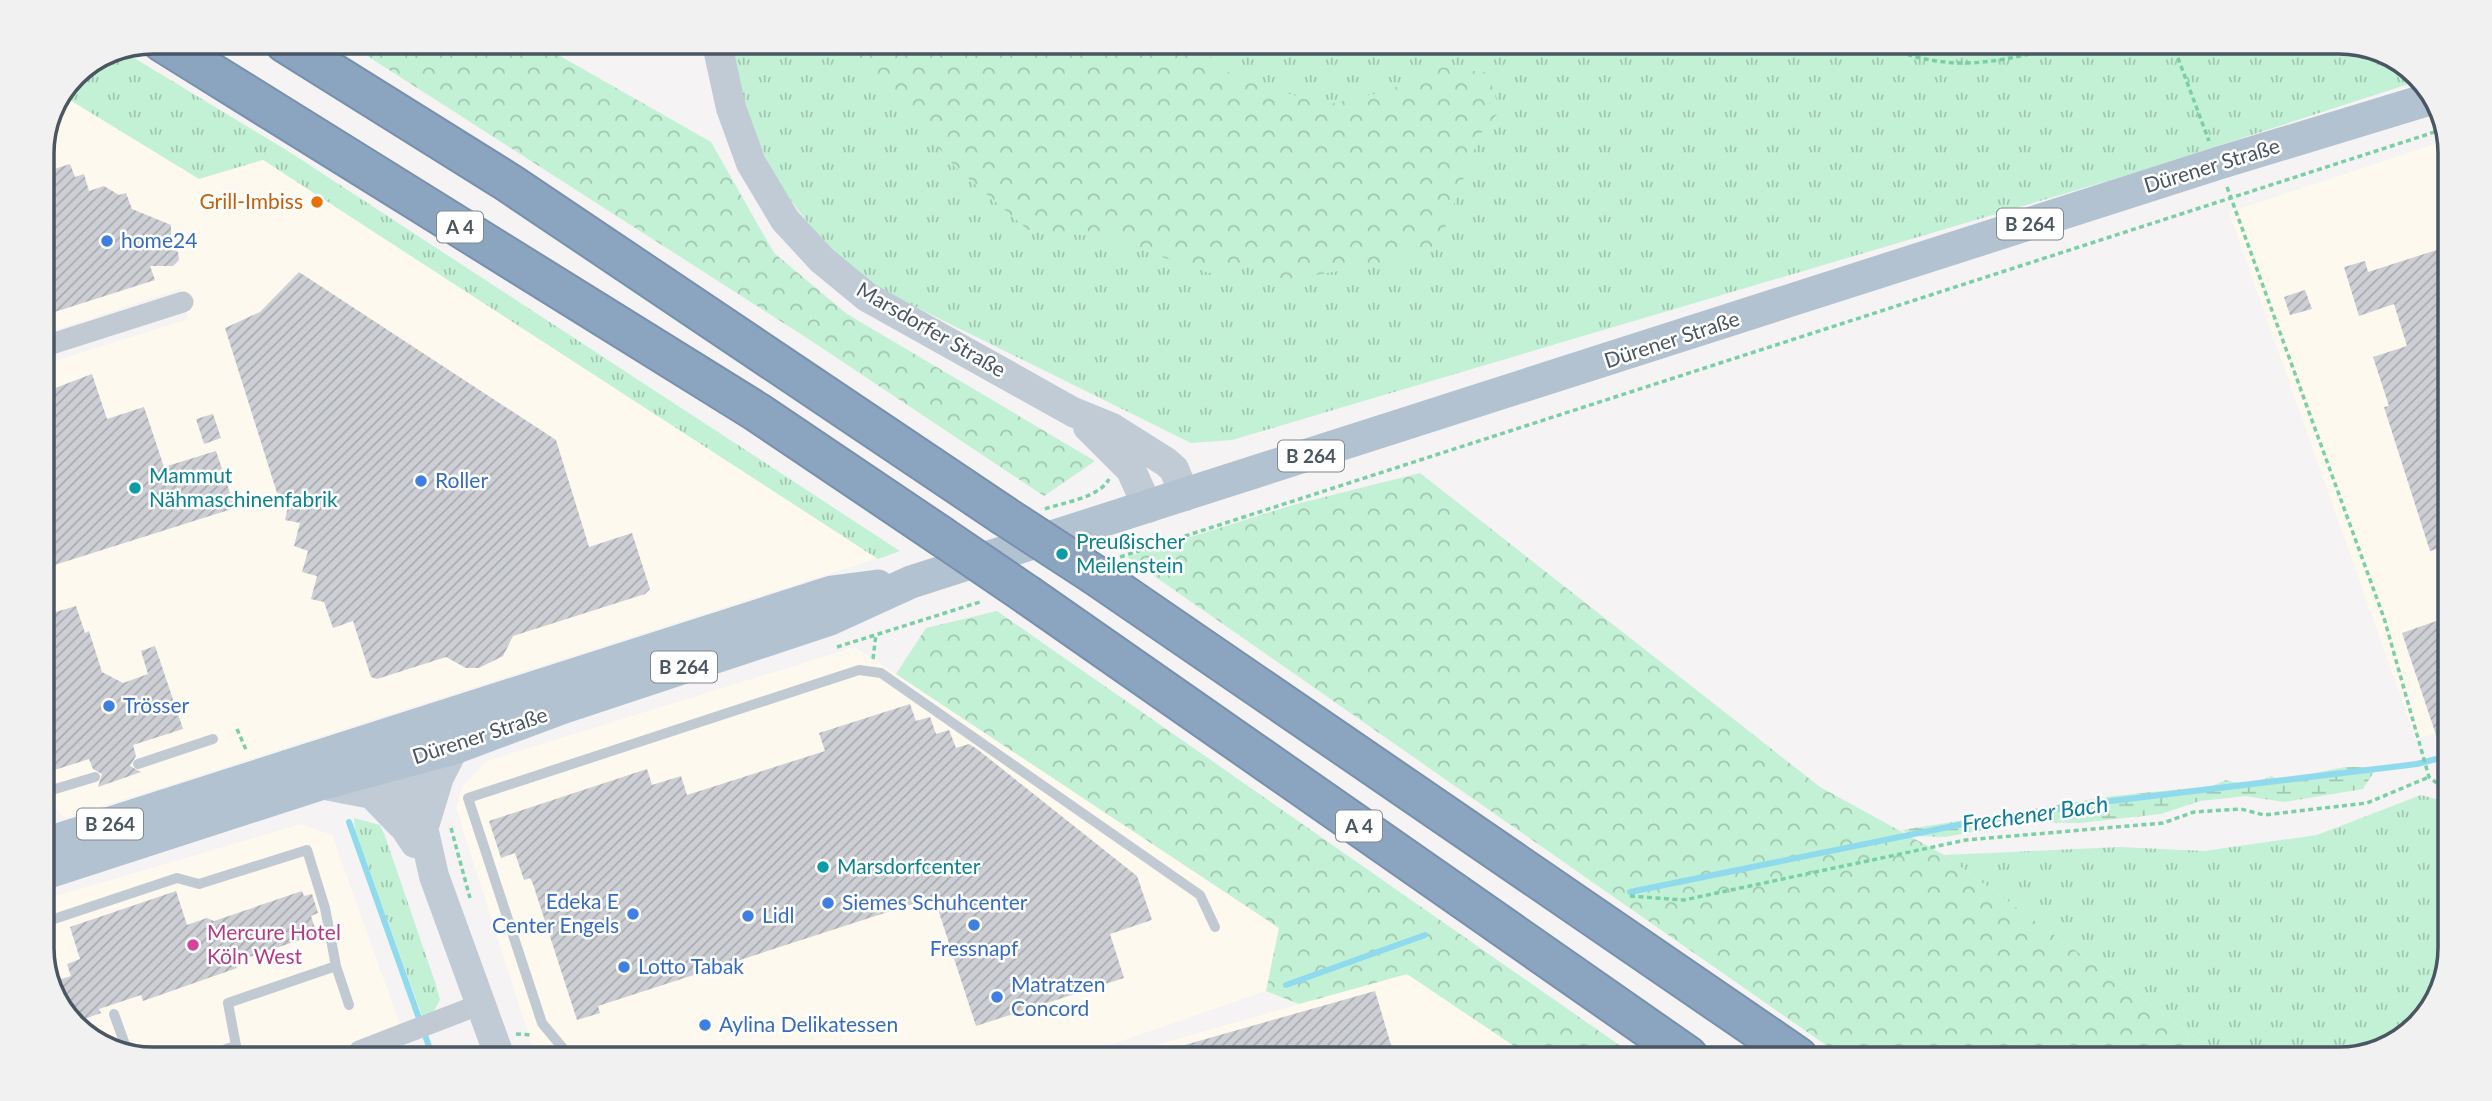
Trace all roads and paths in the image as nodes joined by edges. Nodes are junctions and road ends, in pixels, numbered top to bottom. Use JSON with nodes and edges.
{"nodes":[{"id":1,"x":181,"y":54,"type":"edge"},
{"id":2,"x":302,"y":54,"type":"edge"},
{"id":3,"x":718,"y":54,"type":"edge"},
{"id":4,"x":1908,"y":54,"type":"edge"},
{"id":5,"x":2025,"y":54,"type":"edge"},
{"id":6,"x":2177,"y":54,"type":"edge"},
{"id":7,"x":2422,"y":101,"type":"edge"},
{"id":8,"x":2435,"y":132,"type":"edge"},
{"id":9,"x":2218,"y":163,"type":"junction"},
{"id":10,"x":2231,"y":199,"type":"junction"},
{"id":11,"x":183,"y":302,"type":"dead end"},
{"id":12,"x":54,"y":343,"type":"edge"},
{"id":13,"x":1073,"y":412,"type":"junction"},
{"id":14,"x":1185,"y":496,"type":"junction"},
{"id":15,"x":1148,"y":508,"type":"junction"},
{"id":16,"x":1101,"y":568,"type":"junction"},
{"id":17,"x":911,"y":582,"type":"junction"},
{"id":18,"x":1011,"y":597,"type":"junction"},
{"id":19,"x":968,"y":606,"type":"dead end"},
{"id":20,"x":876,"y":634,"type":"dead end"},
{"id":21,"x":871,"y":672,"type":"junction"},
{"id":22,"x":237,"y":729,"type":"dead end"},
{"id":23,"x":214,"y":739,"type":"dead end"},
{"id":24,"x":454,"y":748,"type":"junction"},
{"id":25,"x":393,"y":749,"type":"junction"},
{"id":26,"x":251,"y":756,"type":"dead end"},
{"id":27,"x":138,"y":764,"type":"dead end"},
{"id":28,"x":96,"y":777,"type":"dead end"},
{"id":29,"x":2429,"y":777,"type":"junction"},
{"id":30,"x":320,"y":784,"type":"junction"},
{"id":31,"x":2438,"y":784,"type":"edge"},
{"id":32,"x":54,"y":789,"type":"edge"},
{"id":33,"x":416,"y":827,"type":"junction"},
{"id":34,"x":54,"y":858,"type":"edge"},
{"id":35,"x":54,"y":858,"type":"edge"},
{"id":36,"x":1630,"y":896,"type":"dead end"},
{"id":37,"x":54,"y":919,"type":"edge"},
{"id":38,"x":1215,"y":927,"type":"dead end"},
{"id":39,"x":336,"y":966,"type":"junction"},
{"id":40,"x":481,"y":1004,"type":"junction"},
{"id":41,"x":349,"y":1005,"type":"dead end"},
{"id":42,"x":114,"y":1014,"type":"dead end"},
{"id":43,"x":548,"y":1030,"type":"junction"},
{"id":44,"x":124,"y":1042,"type":"edge"},
{"id":45,"x":496,"y":1044,"type":"edge"},
{"id":46,"x":236,"y":1047,"type":"edge"},
{"id":47,"x":368,"y":1047,"type":"edge"},
{"id":48,"x":562,"y":1047,"type":"edge"},
{"id":49,"x":1675,"y":1047,"type":"edge"},
{"id":50,"x":1784,"y":1047,"type":"edge"}],
"edges":[{"from":1,"to":18,"type":"highway","number":"A 4","bridge":true},
{"from":2,"to":16,"type":"highway","bridge":true},
{"from":3,"to":13,"type":"street","name":"Marsdorfer Straße"},
{"from":4,"to":5,"type":"path"},
{"from":6,"to":9,"type":"path"},
{"from":7,"to":9,"type":"main road","name":"Dürener Straße","number":"B 264"},
{"from":8,"to":10,"type":"path"},
{"from":9,"to":10,"type":"path"},
{"from":9,"to":14,"type":"main road","name":"Dürener Straße","number":"B 264"},
{"from":10,"to":16,"type":"path"},
{"from":10,"to":29,"type":"path"},
{"from":11,"to":12,"type":"street"},
{"from":13,"to":14,"type":"street","name":"Marsdorfer Straße"},
{"from":13,"to":15,"type":"street","name":"Marsdorfer Straße"},
{"from":14,"to":15,"type":"main road","name":"Dürener Straße","number":"B 264"},
{"from":15,"to":17,"type":"main road","name":"Dürener Straße","number":"B 264"},
{"from":16,"to":50,"type":"highway"},
{"from":17,"to":24,"type":"main road","name":"Dürener Straße","number":"B 264"},
{"from":17,"to":25,"type":"main road","name":"Dürener Straße","number":"B 264"},
{"from":18,"to":19,"type":"path"},
{"from":18,"to":49,"type":"highway","number":"A 4"},
{"from":20,"to":21,"type":"path"},
{"from":21,"to":38,"type":"lane"},
{"from":21,"to":43,"type":"lane"},
{"from":22,"to":26,"type":"path"},
{"from":23,"to":27,"type":"lane"},
{"from":24,"to":25,"type":"main road","name":"Dürener Straße","number":"B 264"},
{"from":24,"to":33,"type":"street"},
{"from":25,"to":30,"type":"main road","name":"Dürener Straße","number":"B 264"},
{"from":25,"to":33,"type":"street"},
{"from":25,"to":34,"type":"main road","name":"Dürener Straße","number":"B 264"},
{"from":28,"to":32,"type":"lane"},
{"from":29,"to":31,"type":"path"},
{"from":29,"to":36,"type":"path"},
{"from":30,"to":33,"type":"street","number":"B 264"},
{"from":30,"to":35,"type":"main road","name":"Dürener Straße","number":"B 264"},
{"from":33,"to":40,"type":"street"},
{"from":37,"to":39,"type":"lane"},
{"from":39,"to":41,"type":"lane"},
{"from":39,"to":46,"type":"lane"},
{"from":40,"to":45,"type":"street"},
{"from":40,"to":47,"type":"street"},
{"from":42,"to":44,"type":"lane"},
{"from":43,"to":45,"type":"path"},
{"from":43,"to":48,"type":"lane"}]}
